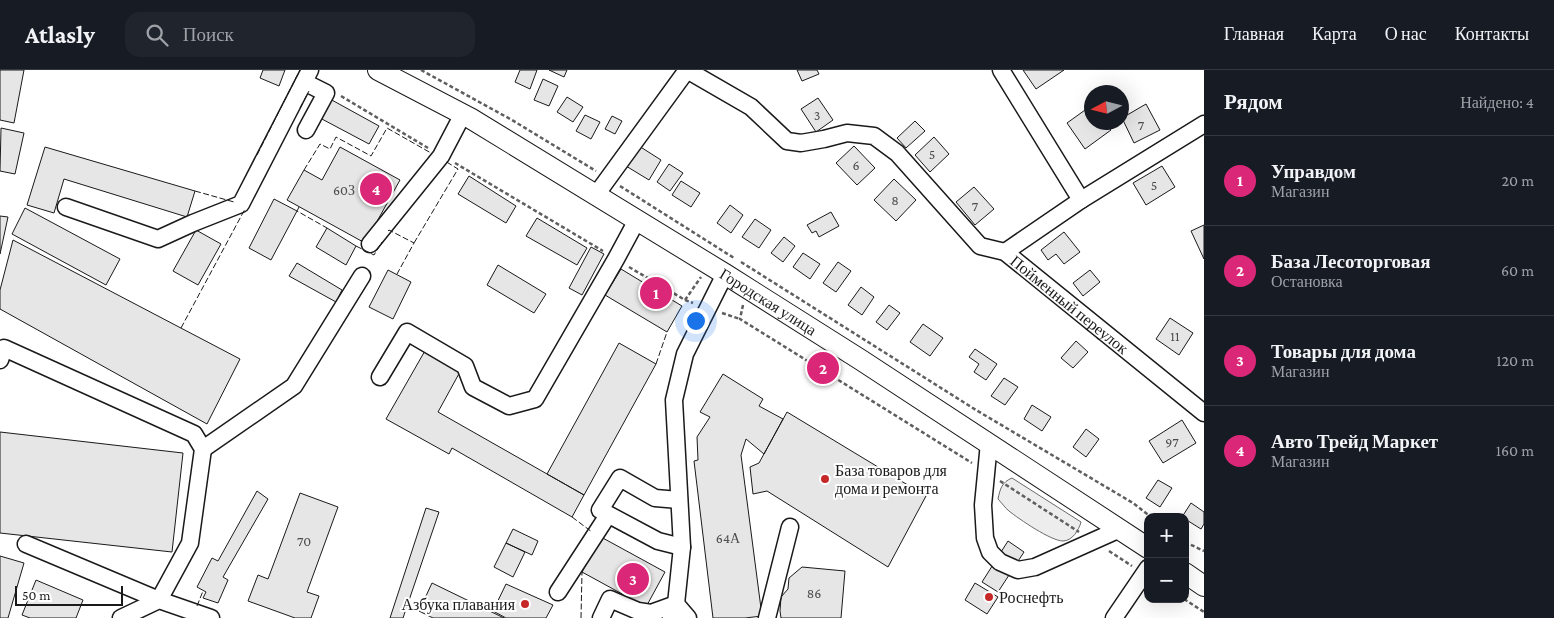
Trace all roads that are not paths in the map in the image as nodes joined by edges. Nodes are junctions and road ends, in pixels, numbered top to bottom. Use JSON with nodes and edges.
{"nodes":[{"id":1,"x":378,"y":70,"type":"edge"},
{"id":2,"x":687,"y":70,"type":"edge"},
{"id":3,"x":1000,"y":70,"type":"edge"},
{"id":4,"x":307,"y":76,"type":"edge"},
{"id":5,"x":463,"y":114,"type":"junction"},
{"id":6,"x":1204,"y":124,"type":"edge"},
{"id":7,"x":306,"y":130,"type":"dead end"},
{"id":8,"x":596,"y":195,"type":"junction"},
{"id":9,"x":1081,"y":200,"type":"junction"},
{"id":10,"x":66,"y":207,"type":"dead end"},
{"id":11,"x":637,"y":220,"type":"junction"},
{"id":12,"x":370,"y":244,"type":"dead end"},
{"id":13,"x":1005,"y":252,"type":"junction"},
{"id":14,"x":725,"y":274,"type":"junction"},
{"id":15,"x":362,"y":276,"type":"dead end"},
{"id":16,"x":0,"y":360,"type":"edge"},
{"id":17,"x":380,"y":377,"type":"dead end"},
{"id":18,"x":1204,"y":413,"type":"edge"},
{"id":19,"x":989,"y":443,"type":"junction"},
{"id":20,"x":203,"y":450,"type":"junction"},
{"id":21,"x":679,"y":500,"type":"junction"},
{"id":22,"x":608,"y":515,"type":"junction"},
{"id":23,"x":790,"y":527,"type":"dead end"},
{"id":24,"x":1120,"y":529,"type":"junction"},
{"id":25,"x":26,"y":544,"type":"dead end"},
{"id":26,"x":1144,"y":545,"type":"edge"},
{"id":27,"x":682,"y":547,"type":"junction"},
{"id":28,"x":1144,"y":574,"type":"edge"},
{"id":29,"x":1189,"y":576,"type":"edge"},
{"id":30,"x":1204,"y":586,"type":"edge"},
{"id":31,"x":558,"y":592,"type":"dead end"},
{"id":32,"x":159,"y":600,"type":"junction"},
{"id":33,"x":674,"y":611,"type":"edge"},
{"id":34,"x":650,"y":616,"type":"edge"},
{"id":35,"x":121,"y":618,"type":"edge"},
{"id":36,"x":211,"y":618,"type":"edge"},
{"id":37,"x":602,"y":618,"type":"edge"},
{"id":38,"x":688,"y":618,"type":"edge"},
{"id":39,"x":766,"y":618,"type":"edge"},
{"id":40,"x":1114,"y":618,"type":"edge"}],
"edges":[{"from":1,"to":5,"type":"main road","name":"Городская улица"},
{"from":2,"to":8,"type":"street"},
{"from":2,"to":13,"type":"street","name":"Пойменный переулок"},
{"from":3,"to":9,"type":"street"},
{"from":4,"to":7,"type":"street"},
{"from":4,"to":10,"type":"street"},
{"from":5,"to":8,"type":"main road","name":"Городская улица"},
{"from":5,"to":12,"type":"street"},
{"from":6,"to":9,"type":"street"},
{"from":8,"to":11,"type":"main road","name":"Городская улица"},
{"from":9,"to":13,"type":"street"},
{"from":11,"to":14,"type":"main road","name":"Городская улица"},
{"from":11,"to":17,"type":"street"},
{"from":13,"to":18,"type":"street","name":"Пойменный переулок"},
{"from":14,"to":19,"type":"main road","name":"Городская улица"},
{"from":14,"to":21,"type":"street"},
{"from":15,"to":20,"type":"street"},
{"from":16,"to":20,"type":"street"},
{"from":19,"to":24,"type":"main road","name":"Городская улица"},
{"from":19,"to":24,"type":"street"},
{"from":20,"to":32,"type":"street"},
{"from":21,"to":22,"type":"street"},
{"from":21,"to":27,"type":"street"},
{"from":22,"to":27,"type":"street"},
{"from":22,"to":31,"type":"street"},
{"from":23,"to":39,"type":"street"},
{"from":24,"to":26,"type":"main road","name":"Городская улица"},
{"from":25,"to":32,"type":"street"},
{"from":27,"to":33,"type":"street"},
{"from":28,"to":40,"type":"street"},
{"from":29,"to":30,"type":"main road"},
{"from":32,"to":35,"type":"street"},
{"from":32,"to":36,"type":"street"},
{"from":33,"to":34,"type":"street"},
{"from":33,"to":38,"type":"street"},
{"from":34,"to":37,"type":"street"}]}
